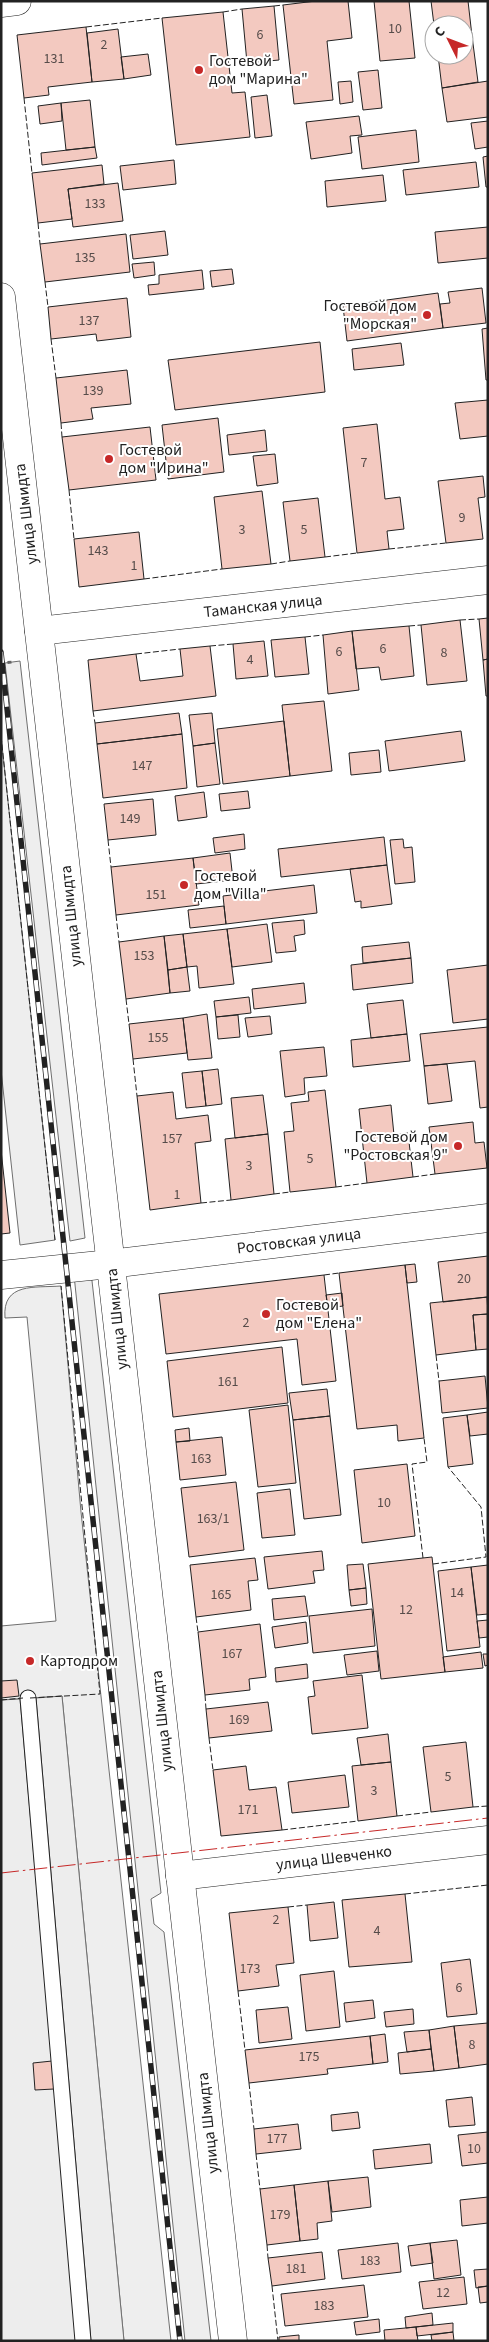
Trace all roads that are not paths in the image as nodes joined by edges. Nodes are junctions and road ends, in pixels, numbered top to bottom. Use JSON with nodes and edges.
{"nodes":[{"id":1,"x":17,"y":1,"type":"edge"},
{"id":2,"x":1,"y":3,"type":"edge"},
{"id":3,"x":1,"y":296,"type":"edge"},
{"id":4,"x":488,"y":580,"type":"edge"},
{"id":5,"x":39,"y":631,"type":"junction"},
{"id":6,"x":488,"y":1218,"type":"edge"},
{"id":7,"x":110,"y":1264,"type":"junction"},
{"id":8,"x":1,"y":1275,"type":"edge"},
{"id":9,"x":28,"y":1698,"type":"dead end"},
{"id":10,"x":488,"y":1840,"type":"edge"},
{"id":11,"x":180,"y":1876,"type":"junction"},
{"id":12,"x":83,"y":2341,"type":"edge"},
{"id":13,"x":233,"y":2341,"type":"edge"}],
"edges":[{"from":1,"to":2,"type":"street"},
{"from":3,"to":5,"type":"street","name":"улица Шмидта"},
{"from":4,"to":5,"type":"street","name":"Таманская улица"},
{"from":5,"to":7,"type":"street","name":"улица Шмидта"},
{"from":6,"to":7,"type":"street","name":"Ростовская улица"},
{"from":7,"to":8,"type":"street","name":"Ростовская улица"},
{"from":7,"to":11,"type":"street","name":"улица Шмидта"},
{"from":9,"to":12,"type":"lane"},
{"from":10,"to":11,"type":"street","name":"улица Шевченко"},
{"from":11,"to":13,"type":"street","name":"улица Шмидта"}]}
